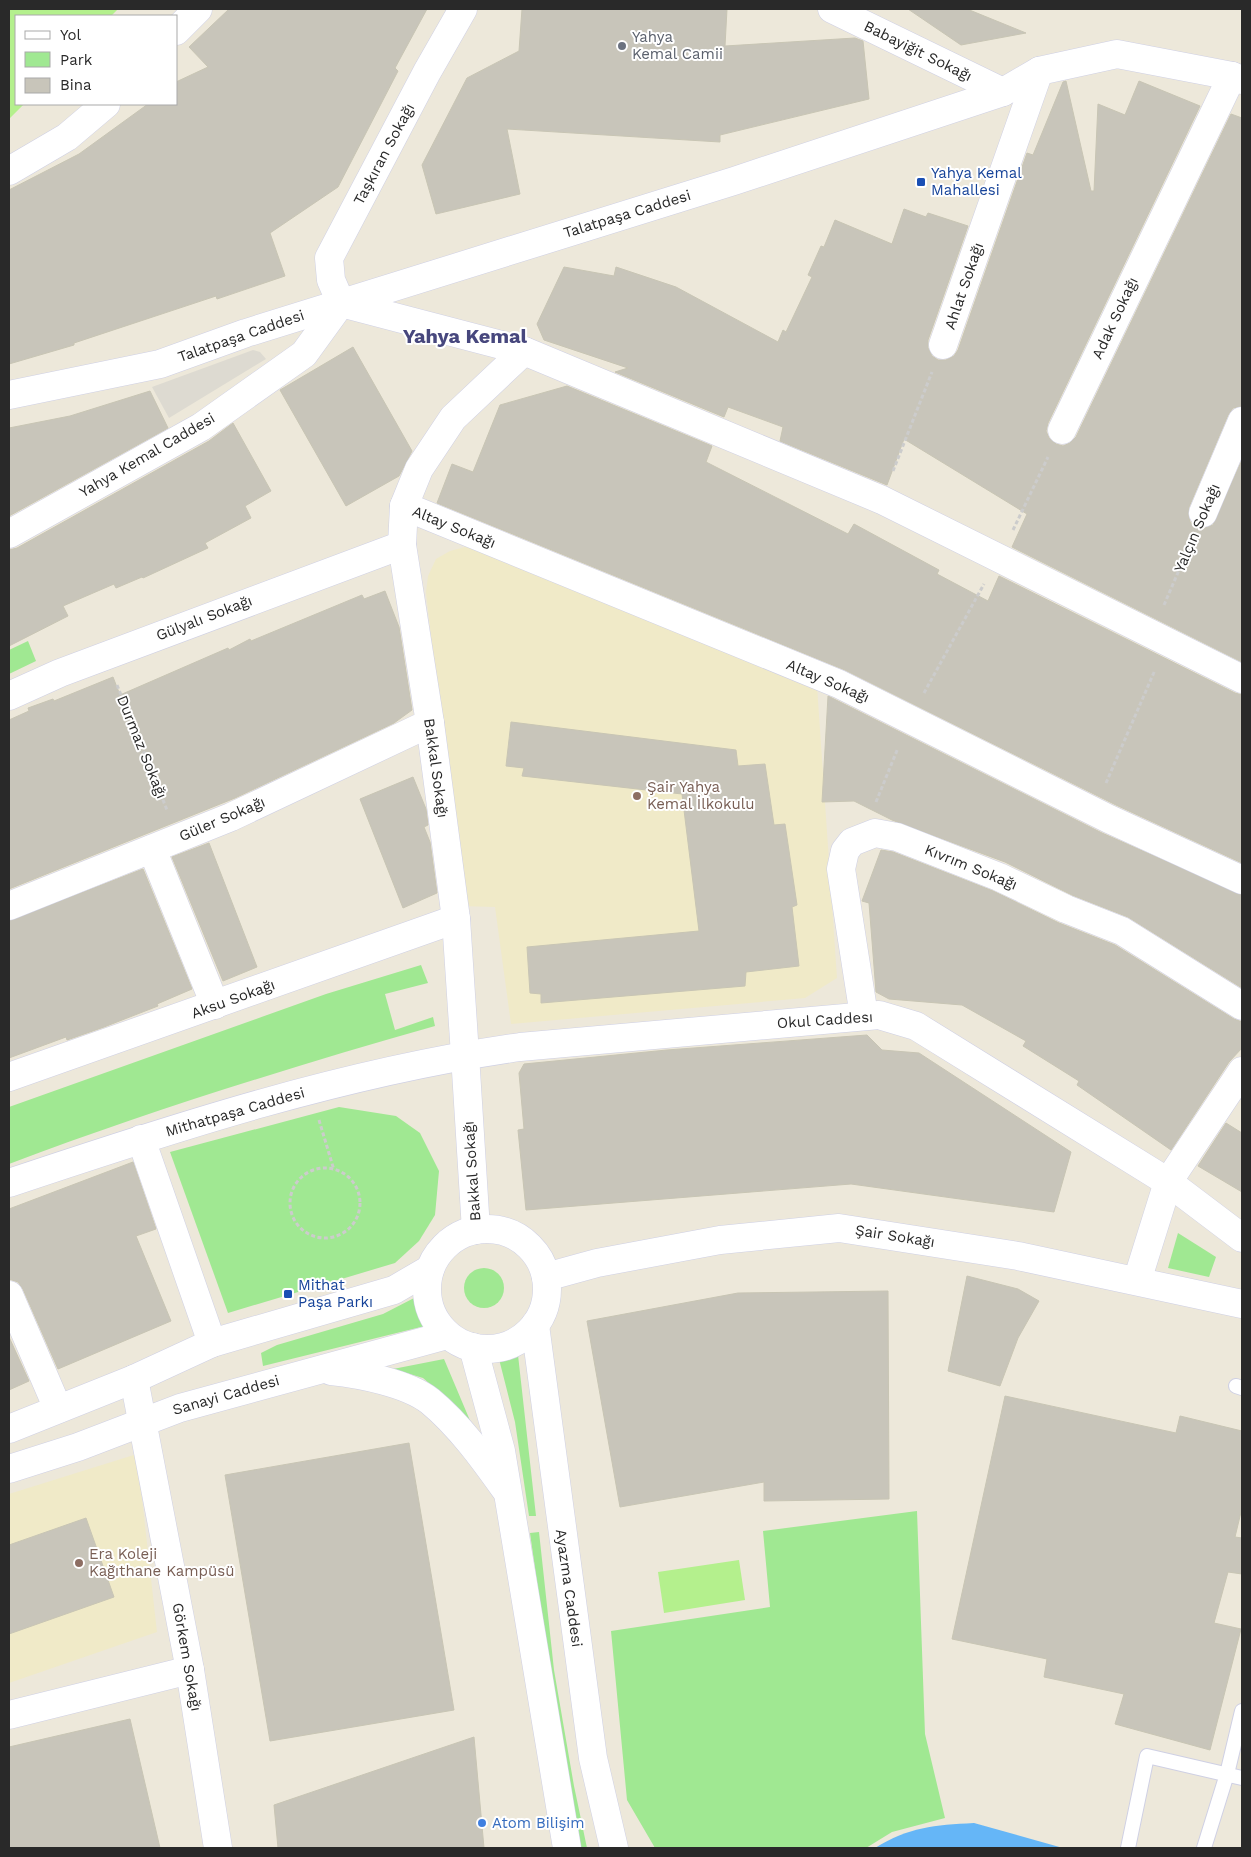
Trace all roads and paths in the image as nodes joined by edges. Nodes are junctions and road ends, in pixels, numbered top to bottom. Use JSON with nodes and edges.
{"nodes":[{"id":1,"x":198,"y":9,"type":"edge"},
{"id":2,"x":463,"y":9,"type":"edge"},
{"id":3,"x":832,"y":9,"type":"edge"},
{"id":4,"x":178,"y":29,"type":"edge"},
{"id":5,"x":1039,"y":71,"type":"junction"},
{"id":6,"x":1237,"y":78,"type":"edge"},
{"id":7,"x":1003,"y":92,"type":"junction"},
{"id":8,"x":105,"y":105,"type":"edge"},
{"id":9,"x":9,"y":171,"type":"edge"},
{"id":10,"x":341,"y":304,"type":"junction"},
{"id":11,"x":943,"y":345,"type":"joint"},
{"id":12,"x":524,"y":351,"type":"junction"},
{"id":13,"x":9,"y":395,"type":"edge"},
{"id":14,"x":1242,"y":422,"type":"edge"},
{"id":15,"x":1062,"y":430,"type":"joint"},
{"id":16,"x":882,"y":500,"type":"junction"},
{"id":17,"x":404,"y":506,"type":"junction"},
{"id":18,"x":1204,"y":513,"type":"joint"},
{"id":19,"x":9,"y":534,"type":"edge"},
{"id":20,"x":402,"y":545,"type":"junction"},
{"id":21,"x":998,"y":559,"type":"junction"},
{"id":22,"x":1159,"y":638,"type":"junction"},
{"id":23,"x":106,"y":655,"type":"junction"},
{"id":24,"x":1242,"y":679,"type":"edge"},
{"id":25,"x":9,"y":696,"type":"edge"},
{"id":26,"x":910,"y":718,"type":"junction"},
{"id":27,"x":430,"y":723,"type":"junction"},
{"id":28,"x":1094,"y":812,"type":"junction"},
{"id":29,"x":862,"y":836,"type":"junction"},
{"id":30,"x":178,"y":838,"type":"junction"},
{"id":31,"x":152,"y":848,"type":"junction"},
{"id":32,"x":1242,"y":880,"type":"edge"},
{"id":33,"x":9,"y":906,"type":"edge"},
{"id":34,"x":456,"y":919,"type":"junction"},
{"id":35,"x":216,"y":1005,"type":"junction"},
{"id":36,"x":1242,"y":1006,"type":"edge"},
{"id":37,"x":864,"y":1016,"type":"junction"},
{"id":38,"x":465,"y":1055,"type":"junction"},
{"id":39,"x":1242,"y":1072,"type":"edge"},
{"id":40,"x":9,"y":1077,"type":"edge"},
{"id":41,"x":310,"y":1091,"type":"junction"},
{"id":42,"x":141,"y":1139,"type":"junction"},
{"id":43,"x":334,"y":1170,"type":"junction"},
{"id":44,"x":1168,"y":1182,"type":"junction"},
{"id":45,"x":9,"y":1183,"type":"edge"},
{"id":46,"x":476,"y":1230,"type":"junction"},
{"id":47,"x":1242,"y":1238,"type":"edge"},
{"id":48,"x":430,"y":1269,"type":"junction"},
{"id":49,"x":546,"y":1277,"type":"junction"},
{"id":50,"x":1138,"y":1281,"type":"junction"},
{"id":51,"x":9,"y":1295,"type":"edge"},
{"id":52,"x":1242,"y":1304,"type":"edge"},
{"id":53,"x":536,"y":1325,"type":"junction"},
{"id":54,"x":448,"y":1335,"type":"junction"},
{"id":55,"x":212,"y":1343,"type":"junction"},
{"id":56,"x":473,"y":1347,"type":"junction"},
{"id":57,"x":322,"y":1369,"type":"junction"},
{"id":58,"x":134,"y":1379,"type":"junction"},
{"id":59,"x":58,"y":1409,"type":"junction"},
{"id":60,"x":143,"y":1422,"type":"junction"},
{"id":61,"x":9,"y":1429,"type":"edge"},
{"id":62,"x":9,"y":1469,"type":"edge"},
{"id":63,"x":508,"y":1494,"type":"junction"},
{"id":64,"x":190,"y":1670,"type":"junction"},
{"id":65,"x":1242,"y":1711,"type":"edge"},
{"id":66,"x":9,"y":1715,"type":"edge"},
{"id":67,"x":1227,"y":1774,"type":"junction"},
{"id":68,"x":1242,"y":1778,"type":"edge"},
{"id":69,"x":218,"y":1848,"type":"edge"},
{"id":70,"x":567,"y":1848,"type":"edge"},
{"id":71,"x":614,"y":1848,"type":"edge"},
{"id":72,"x":1128,"y":1848,"type":"edge"},
{"id":73,"x":1204,"y":1848,"type":"edge"}],
"edges":[{"from":1,"to":4,"type":"street"},
{"from":2,"to":10,"type":"street","name":"Taşkıran Sokağı"},
{"from":3,"to":7,"type":"street","name":"Babayiğit Sokağı"},
{"from":5,"to":6,"type":"street","name":"Talatpaşa Caddesi"},
{"from":5,"to":7,"type":"street","name":"Talatpaşa Caddesi"},
{"from":5,"to":11,"type":"street","name":"Ahlat Sokağı"},
{"from":6,"to":15,"type":"street","name":"Adak Sokağı"},
{"from":7,"to":10,"type":"street","name":"Talatpaşa Caddesi"},
{"from":8,"to":9,"type":"street"},
{"from":10,"to":12,"type":"street"},
{"from":10,"to":13,"type":"street","name":"Talatpaşa Caddesi"},
{"from":10,"to":19,"type":"street","name":"Yahya Kemal Caddesi"},
{"from":11,"to":16,"type":"path","name":"Ahlat Sokağı"},
{"from":12,"to":16,"type":"street"},
{"from":12,"to":17,"type":"street","name":"Bakkal Sokağı"},
{"from":14,"to":18,"type":"street","name":"Yalçın Sokağı"},
{"from":15,"to":21,"type":"path"},
{"from":16,"to":21,"type":"street"},
{"from":17,"to":20,"type":"street","name":"Bakkal Sokağı"},
{"from":17,"to":26,"type":"street","name":"Altay Sokağı"},
{"from":18,"to":22,"type":"path","name":"Yalçın Sokağı"},
{"from":20,"to":23,"type":"street","name":"Gülyalı Sokağı"},
{"from":20,"to":27,"type":"street","name":"Bakkal Sokağı"},
{"from":21,"to":22,"type":"street"},
{"from":21,"to":26,"type":"path"},
{"from":22,"to":24,"type":"street"},
{"from":22,"to":28,"type":"path","name":"Yalçın Sokağı"},
{"from":23,"to":25,"type":"street","name":"Gülyalı Sokağı"},
{"from":23,"to":30,"type":"path","name":"Durmaz Sokağı"},
{"from":26,"to":28,"type":"street","name":"Altay Sokağı"},
{"from":26,"to":29,"type":"path"},
{"from":27,"to":30,"type":"street","name":"Güler Sokağı"},
{"from":27,"to":34,"type":"street","name":"Bakkal Sokağı"},
{"from":28,"to":32,"type":"street","name":"Altay Sokağı"},
{"from":29,"to":36,"type":"street","name":"Kıvrım Sokağı"},
{"from":29,"to":37,"type":"street"},
{"from":30,"to":31,"type":"street","name":"Güler Sokağı"},
{"from":31,"to":33,"type":"street","name":"Güler Sokağı"},
{"from":31,"to":35,"type":"street"},
{"from":34,"to":35,"type":"street","name":"Aksu Sokağı"},
{"from":34,"to":38,"type":"street","name":"Bakkal Sokağı"},
{"from":35,"to":40,"type":"street","name":"Aksu Sokağı"},
{"from":37,"to":38,"type":"street","name":"Okul Caddesı"},
{"from":37,"to":44,"type":"street","name":"Okul Caddesı"},
{"from":38,"to":41,"type":"street","name":"Mithatpaşa Caddesi"},
{"from":38,"to":46,"type":"street","name":"Bakkal Sokağı"},
{"from":39,"to":44,"type":"street"},
{"from":41,"to":42,"type":"street","name":"Mithatpaşa Caddesi"},
{"from":41,"to":43,"type":"path"},
{"from":42,"to":45,"type":"street","name":"Mithatpaşa Caddesi"},
{"from":42,"to":55,"type":"street"},
{"from":43,"to":43,"type":"path"},
{"from":44,"to":47,"type":"street","name":"Okul Caddesı"},
{"from":44,"to":50,"type":"street"},
{"from":46,"to":48,"type":"street"},
{"from":46,"to":49,"type":"street"},
{"from":48,"to":54,"type":"street"},
{"from":48,"to":55,"type":"street"},
{"from":49,"to":50,"type":"street","name":"Şair Sokağı"},
{"from":49,"to":53,"type":"street"},
{"from":50,"to":52,"type":"street","name":"Şair Sokağı"},
{"from":51,"to":59,"type":"street"},
{"from":53,"to":56,"type":"street"},
{"from":53,"to":71,"type":"street","name":"Ayazma Caddesi"},
{"from":54,"to":56,"type":"street"},
{"from":54,"to":57,"type":"street","name":"Sanayi Caddesi"},
{"from":55,"to":58,"type":"street"},
{"from":56,"to":63,"type":"street"},
{"from":57,"to":60,"type":"street","name":"Sanayi Caddesi"},
{"from":57,"to":63,"type":"street"},
{"from":58,"to":59,"type":"street"},
{"from":58,"to":60,"type":"street","name":"Görkem Sokağı"},
{"from":59,"to":61,"type":"street"},
{"from":60,"to":62,"type":"street","name":"Sanayi Caddesi"},
{"from":60,"to":64,"type":"street","name":"Görkem Sokağı"},
{"from":63,"to":70,"type":"street"},
{"from":64,"to":66,"type":"street"},
{"from":64,"to":69,"type":"street","name":"Görkem Sokağı"},
{"from":65,"to":67,"type":"lane"},
{"from":67,"to":68,"type":"lane"},
{"from":67,"to":72,"type":"lane"},
{"from":67,"to":73,"type":"lane"}]}
